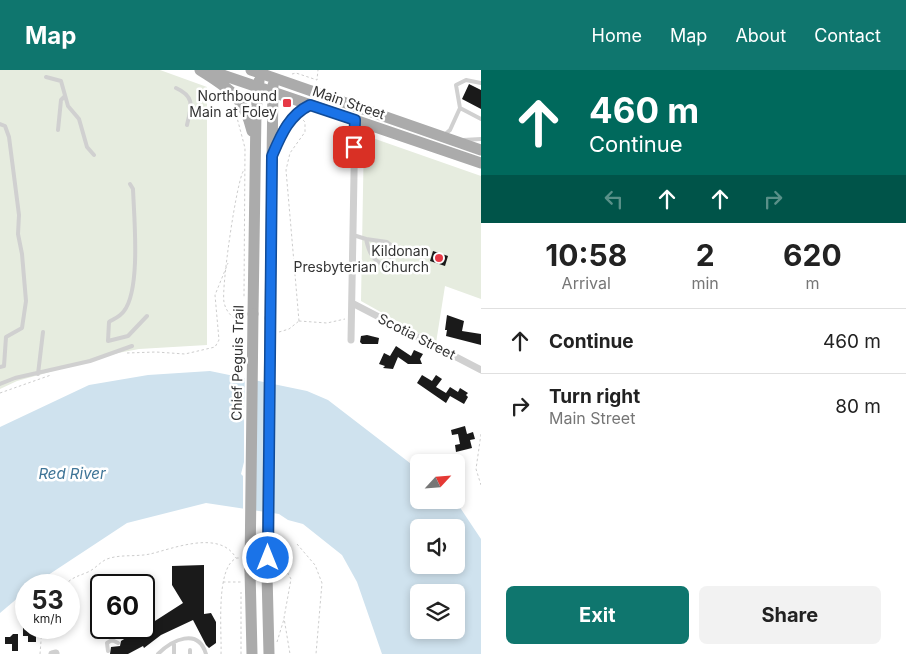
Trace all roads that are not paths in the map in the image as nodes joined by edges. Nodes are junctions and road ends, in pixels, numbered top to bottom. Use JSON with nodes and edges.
{"nodes":[{"id":1,"x":200,"y":70,"type":"edge"},
{"id":2,"x":208,"y":70,"type":"edge"},
{"id":3,"x":257,"y":71,"type":"edge"},
{"id":4,"x":46,"y":77,"type":"dead end"},
{"id":5,"x":274,"y":78,"type":"junction"},
{"id":6,"x":481,"y":83,"type":"edge"},
{"id":7,"x":259,"y":87,"type":"junction"},
{"id":8,"x":176,"y":88,"type":"dead end"},
{"id":9,"x":273,"y":92,"type":"junction"},
{"id":10,"x":65,"y":96,"type":"junction"},
{"id":11,"x":310,"y":105,"type":"junction"},
{"id":12,"x":460,"y":108,"type":"junction"},
{"id":13,"x":481,"y":119,"type":"edge"},
{"id":14,"x":355,"y":120,"type":"junction"},
{"id":15,"x":0,"y":124,"type":"edge"},
{"id":16,"x":187,"y":126,"type":"dead end"},
{"id":17,"x":58,"y":130,"type":"dead end"},
{"id":18,"x":443,"y":136,"type":"junction"},
{"id":19,"x":481,"y":138,"type":"edge"},
{"id":20,"x":455,"y":141,"type":"junction"},
{"id":21,"x":255,"y":148,"type":"junction"},
{"id":22,"x":481,"y":150,"type":"edge"},
{"id":23,"x":94,"y":155,"type":"dead end"},
{"id":24,"x":272,"y":156,"type":"junction"},
{"id":25,"x":481,"y":164,"type":"edge"},
{"id":26,"x":130,"y":184,"type":"dead end"},
{"id":27,"x":353,"y":235,"type":"junction"},
{"id":28,"x":366,"y":239,"type":"junction"},
{"id":29,"x":352,"y":303,"type":"junction"},
{"id":30,"x":148,"y":316,"type":"dead end"},
{"id":31,"x":43,"y":332,"type":"dead end"},
{"id":32,"x":351,"y":340,"type":"dead end"},
{"id":33,"x":132,"y":346,"type":"dead end"},
{"id":34,"x":0,"y":367,"type":"edge"},
{"id":35,"x":481,"y":370,"type":"edge"},
{"id":36,"x":38,"y":374,"type":"junction"},
{"id":37,"x":0,"y":384,"type":"edge"},
{"id":38,"x":118,"y":643,"type":"dead end"},
{"id":39,"x":174,"y":643,"type":"junction"},
{"id":40,"x":108,"y":651,"type":"dead end"},
{"id":41,"x":158,"y":654,"type":"edge"},
{"id":42,"x":174,"y":654,"type":"edge"},
{"id":43,"x":206,"y":654,"type":"edge"},
{"id":44,"x":252,"y":654,"type":"edge"},
{"id":45,"x":270,"y":654,"type":"edge"}],
"edges":[{"from":1,"to":21,"type":"main road"},
{"from":2,"to":7,"type":"main road","name":"Main Street"},
{"from":3,"to":5,"type":"main road","name":"Main Street"},
{"from":3,"to":7,"type":"main road","name":"Chief Peguis Trail"},
{"from":4,"to":10,"type":"lane"},
{"from":5,"to":9,"type":"main road"},
{"from":5,"to":18,"type":"main road","name":"Main Street"},
{"from":6,"to":12,"type":"lane"},
{"from":7,"to":9,"type":"main road","name":"Main Street"},
{"from":7,"to":21,"type":"main road","name":"Chief Peguis Trail"},
{"from":8,"to":16,"type":"lane"},
{"from":9,"to":11,"type":"main road","name":"Main Street"},
{"from":9,"to":24,"type":"main road"},
{"from":10,"to":17,"type":"lane"},
{"from":10,"to":23,"type":"lane"},
{"from":11,"to":14,"type":"main road","name":"Main Street"},
{"from":11,"to":24,"type":"main road"},
{"from":12,"to":13,"type":"lane"},
{"from":12,"to":18,"type":"lane"},
{"from":14,"to":25,"type":"main road","name":"Main Street"},
{"from":14,"to":27,"type":"street"},
{"from":15,"to":34,"type":"lane"},
{"from":18,"to":20,"type":"main road","name":"Main Street"},
{"from":19,"to":20,"type":"lane"},
{"from":20,"to":22,"type":"main road","name":"Main Street"},
{"from":21,"to":44,"type":"main road","name":"Chief Peguis Trail","bridge":true},
{"from":24,"to":45,"type":"main road","bridge":true},
{"from":26,"to":30,"type":"lane"},
{"from":27,"to":28,"type":"lane"},
{"from":27,"to":29,"type":"street"},
{"from":28,"to":28,"type":"lane"},
{"from":29,"to":32,"type":"street"},
{"from":29,"to":35,"type":"street","name":"Scotia Street"},
{"from":31,"to":36,"type":"lane"},
{"from":33,"to":36,"type":"lane"},
{"from":36,"to":37,"type":"lane"},
{"from":38,"to":40,"type":"lane"},
{"from":39,"to":41,"type":"lane"},
{"from":39,"to":42,"type":"lane"},
{"from":39,"to":43,"type":"lane"}]}
